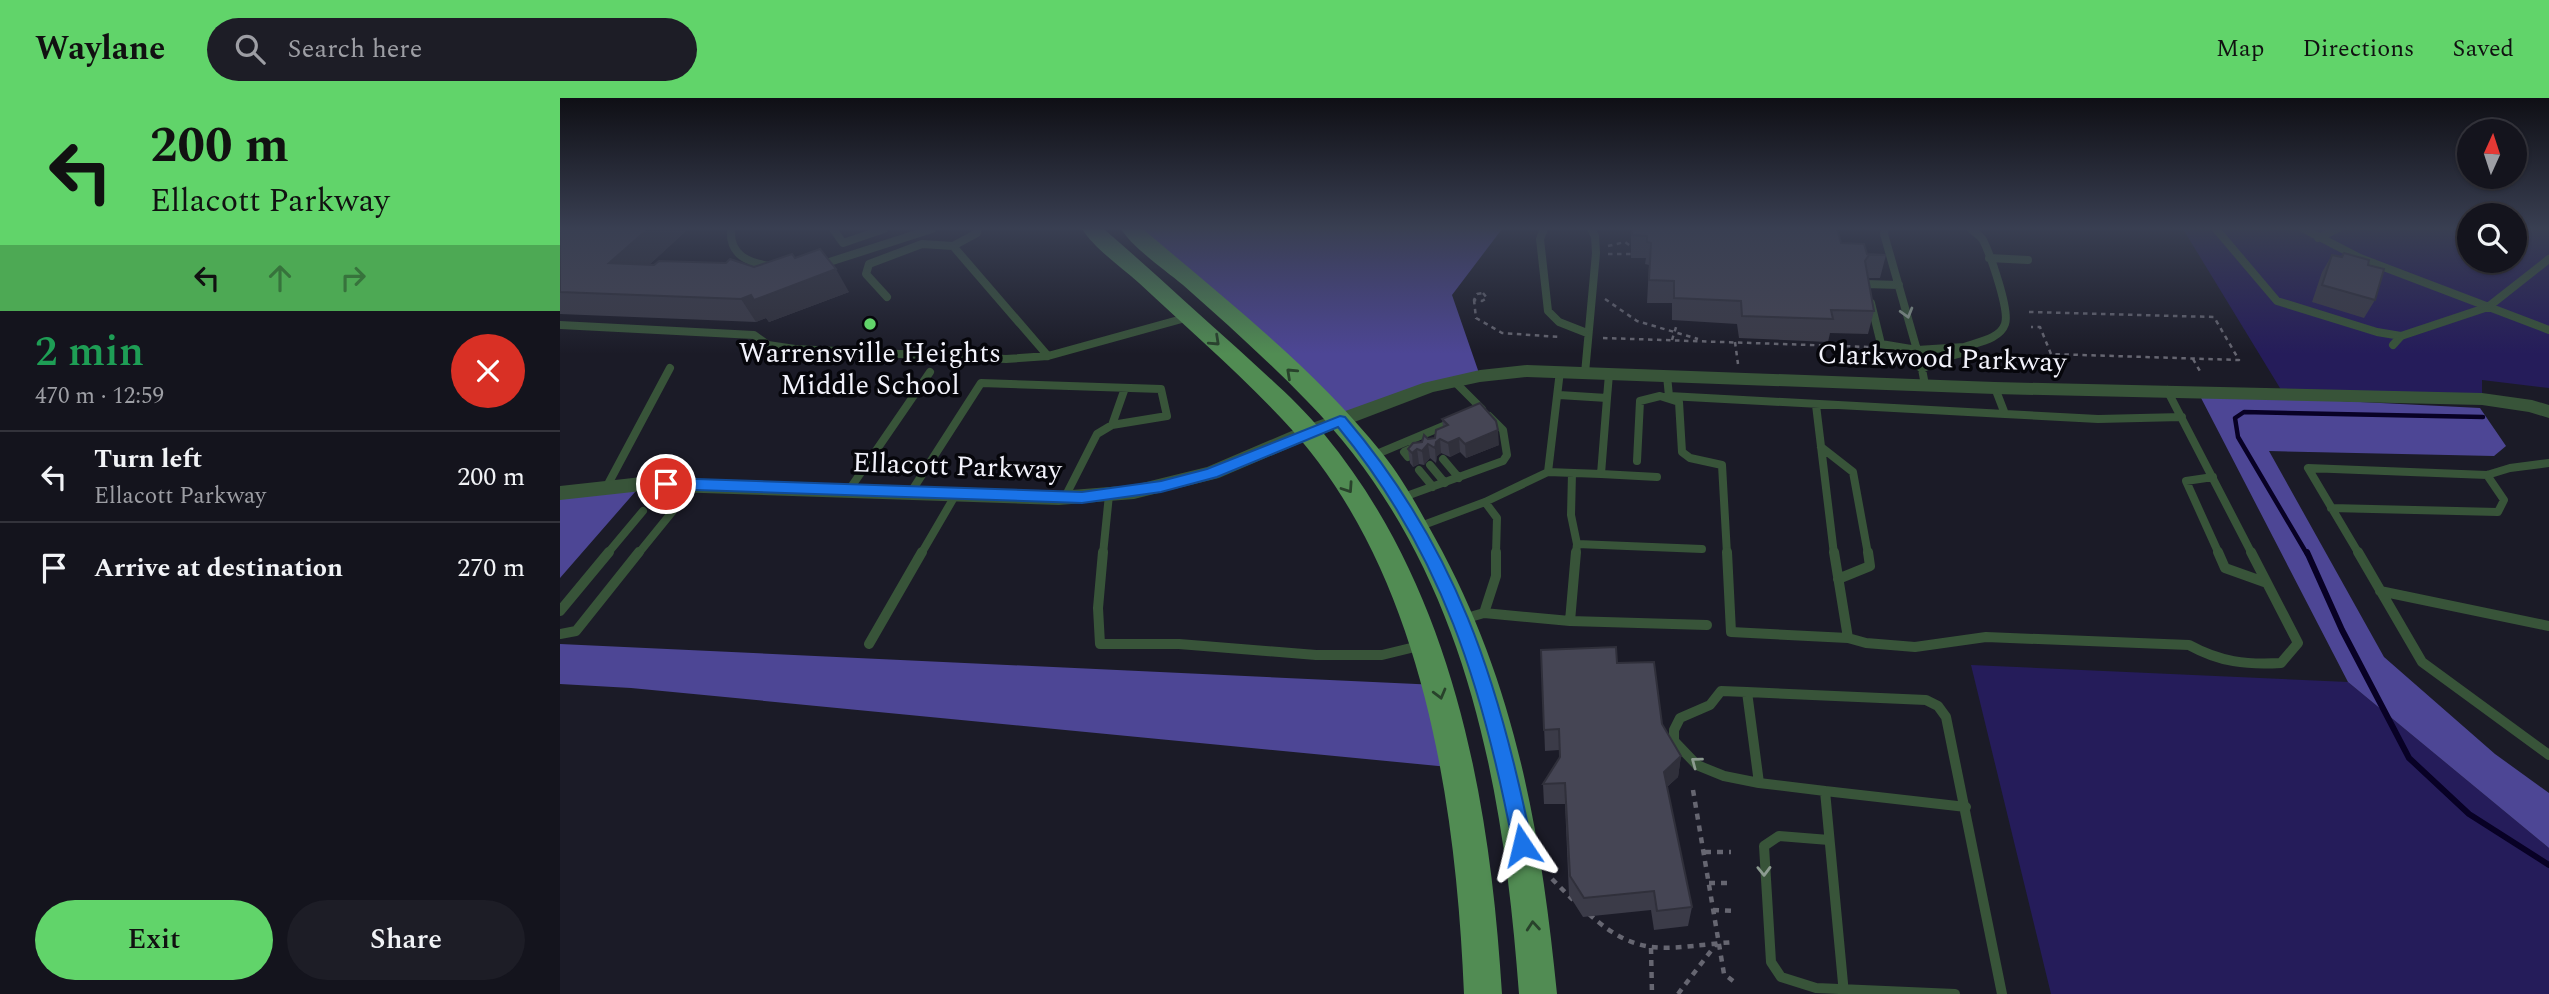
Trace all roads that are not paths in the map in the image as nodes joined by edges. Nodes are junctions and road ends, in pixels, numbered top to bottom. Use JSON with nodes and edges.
{"nodes":[{"id":1,"x":867,"y":271,"type":"edge"},
{"id":2,"x":974,"y":271,"type":"edge"},
{"id":3,"x":1138,"y":271,"type":"edge"},
{"id":4,"x":1178,"y":271,"type":"edge"},
{"id":5,"x":1544,"y":271,"type":"edge"},
{"id":6,"x":1595,"y":271,"type":"edge"},
{"id":7,"x":1895,"y":271,"type":"edge"},
{"id":8,"x":1993,"y":271,"type":"edge"},
{"id":9,"x":2251,"y":271,"type":"edge"},
{"id":10,"x":2393,"y":271,"type":"edge"},
{"id":11,"x":2534,"y":271,"type":"edge"},
{"id":12,"x":1899,"y":285,"type":"junction"},
{"id":13,"x":887,"y":297,"type":"dead end"},
{"id":14,"x":2488,"y":307,"type":"junction"},
{"id":15,"x":1189,"y":317,"type":"junction"},
{"id":16,"x":560,"y":325,"type":"edge"},
{"id":17,"x":2549,"y":330,"type":"edge"},
{"id":18,"x":1587,"y":333,"type":"junction"},
{"id":19,"x":2401,"y":336,"type":"junction"},
{"id":20,"x":2393,"y":345,"type":"dead end"},
{"id":21,"x":1964,"y":347,"type":"junction"},
{"id":22,"x":1917,"y":350,"type":"junction"},
{"id":23,"x":1048,"y":356,"type":"junction"},
{"id":24,"x":670,"y":368,"type":"dead end"},
{"id":25,"x":1560,"y":371,"type":"junction"},
{"id":26,"x":930,"y":372,"type":"dead end"},
{"id":27,"x":1585,"y":373,"type":"junction"},
{"id":28,"x":1609,"y":374,"type":"junction"},
{"id":29,"x":1667,"y":376,"type":"junction"},
{"id":30,"x":1924,"y":377,"type":"junction"},
{"id":31,"x":1454,"y":381,"type":"junction"},
{"id":32,"x":1125,"y":388,"type":"junction"},
{"id":33,"x":1995,"y":388,"type":"junction"},
{"id":34,"x":2167,"y":390,"type":"junction"},
{"id":35,"x":1559,"y":395,"type":"junction"},
{"id":36,"x":1669,"y":396,"type":"junction"},
{"id":37,"x":1607,"y":398,"type":"junction"},
{"id":38,"x":1816,"y":405,"type":"junction"},
{"id":39,"x":1482,"y":410,"type":"junction"},
{"id":40,"x":2549,"y":412,"type":"edge"},
{"id":41,"x":2005,"y":414,"type":"junction"},
{"id":42,"x":1470,"y":415,"type":"edge"},
{"id":43,"x":2182,"y":418,"type":"junction"},
{"id":44,"x":1458,"y":420,"type":"edge"},
{"id":45,"x":1340,"y":421,"type":"junction"},
{"id":46,"x":1112,"y":425,"type":"junction"},
{"id":47,"x":1308,"y":432,"type":"junction"},
{"id":48,"x":1428,"y":441,"type":"edge"},
{"id":49,"x":1415,"y":446,"type":"junction"},
{"id":50,"x":1821,"y":447,"type":"junction"},
{"id":51,"x":1371,"y":457,"type":"junction"},
{"id":52,"x":1408,"y":457,"type":"edge"},
{"id":53,"x":1443,"y":459,"type":"dead end"},
{"id":54,"x":1637,"y":461,"type":"dead end"},
{"id":55,"x":2549,"y":463,"type":"edge"},
{"id":56,"x":1430,"y":465,"type":"dead end"},
{"id":57,"x":1419,"y":470,"type":"dead end"},
{"id":58,"x":1548,"y":472,"type":"junction"},
{"id":59,"x":1572,"y":473,"type":"junction"},
{"id":60,"x":1601,"y":474,"type":"junction"},
{"id":61,"x":2487,"y":475,"type":"junction"},
{"id":62,"x":1657,"y":477,"type":"dead end"},
{"id":63,"x":2213,"y":477,"type":"junction"},
{"id":64,"x":1459,"y":478,"type":"junction"},
{"id":65,"x":1445,"y":483,"type":"junction"},
{"id":66,"x":695,"y":484,"type":"junction"},
{"id":67,"x":607,"y":486,"type":"junction"},
{"id":68,"x":1433,"y":487,"type":"junction"},
{"id":69,"x":849,"y":490,"type":"junction"},
{"id":70,"x":911,"y":492,"type":"junction"},
{"id":71,"x":560,"y":493,"type":"edge"},
{"id":72,"x":956,"y":494,"type":"junction"},
{"id":73,"x":1109,"y":495,"type":"junction"},
{"id":74,"x":1065,"y":497,"type":"junction"},
{"id":75,"x":1399,"y":499,"type":"junction"},
{"id":76,"x":1485,"y":502,"type":"junction"},
{"id":77,"x":2331,"y":508,"type":"junction"},
{"id":78,"x":643,"y":511,"type":"dead end"},
{"id":79,"x":1416,"y":527,"type":"junction"},
{"id":80,"x":1577,"y":544,"type":"junction"},
{"id":81,"x":1702,"y":549,"type":"dead end"},
{"id":82,"x":1838,"y":579,"type":"junction"},
{"id":83,"x":2267,"y":583,"type":"junction"},
{"id":84,"x":2380,"y":591,"type":"junction"},
{"id":85,"x":560,"y":611,"type":"edge"},
{"id":86,"x":1473,"y":616,"type":"junction"},
{"id":87,"x":1570,"y":621,"type":"junction"},
{"id":88,"x":1707,"y":625,"type":"dead end"},
{"id":89,"x":2549,"y":626,"type":"edge"},
{"id":90,"x":560,"y":634,"type":"edge"},
{"id":91,"x":1848,"y":638,"type":"junction"},
{"id":92,"x":869,"y":644,"type":"dead end"},
{"id":93,"x":1425,"y":644,"type":"junction"},
{"id":94,"x":1747,"y":692,"type":"junction"},
{"id":95,"x":2549,"y":755,"type":"edge"},
{"id":96,"x":1759,"y":783,"type":"junction"},
{"id":97,"x":1825,"y":791,"type":"junction"},
{"id":98,"x":1966,"y":807,"type":"junction"},
{"id":99,"x":1829,"y":840,"type":"junction"},
{"id":100,"x":1843,"y":992,"type":"edge"},
{"id":101,"x":1483,"y":994,"type":"edge"},
{"id":102,"x":1538,"y":994,"type":"edge"},
{"id":103,"x":1955,"y":994,"type":"edge"},
{"id":104,"x":2002,"y":994,"type":"edge"}],
"edges":[{"from":1,"to":13,"type":"lane"},
{"from":2,"to":23,"type":"lane"},
{"from":3,"to":15,"type":"main road"},
{"from":45,"to":4,"type":"main road","one_way":true},
{"from":5,"to":18,"type":"lane"},
{"from":6,"to":18,"type":"lane"},
{"from":7,"to":12,"type":"lane"},
{"from":8,"to":21,"type":"lane"},
{"from":9,"to":19,"type":"lane"},
{"from":10,"to":14,"type":"lane"},
{"from":11,"to":14,"type":"lane"},
{"from":12,"to":22,"type":"lane","one_way":true},
{"from":12,"to":22,"type":"lane"},
{"from":14,"to":17,"type":"lane"},
{"from":14,"to":19,"type":"lane"},
{"from":15,"to":23,"type":"lane"},
{"from":15,"to":47,"type":"main road","one_way":true},
{"from":16,"to":23,"type":"lane"},
{"from":18,"to":27,"type":"lane"},
{"from":19,"to":20,"type":"lane"},
{"from":21,"to":22,"type":"lane"},
{"from":21,"to":30,"type":"lane"},
{"from":22,"to":30,"type":"lane"},
{"from":24,"to":67,"type":"lane"},
{"from":25,"to":27,"type":"street","name":"Clarkwood Parkway"},
{"from":25,"to":31,"type":"street","name":"Clarkwood Parkway"},
{"from":25,"to":35,"type":"lane"},
{"from":26,"to":69,"type":"lane"},
{"from":27,"to":28,"type":"street","name":"Clarkwood Parkway"},
{"from":28,"to":29,"type":"street","name":"Clarkwood Parkway"},
{"from":28,"to":37,"type":"lane"},
{"from":29,"to":30,"type":"street","name":"Clarkwood Parkway"},
{"from":29,"to":36,"type":"lane"},
{"from":30,"to":33,"type":"street","name":"Clarkwood Parkway"},
{"from":31,"to":39,"type":"lane"},
{"from":31,"to":45,"type":"street","name":"Clarkwood Parkway"},
{"from":32,"to":46,"type":"lane"},
{"from":32,"to":46,"type":"lane"},
{"from":32,"to":70,"type":"lane"},
{"from":33,"to":34,"type":"street","name":"Clarkwood Parkway"},
{"from":33,"to":41,"type":"lane"},
{"from":34,"to":40,"type":"street","name":"Clarkwood Parkway"},
{"from":34,"to":43,"type":"lane"},
{"from":35,"to":37,"type":"lane"},
{"from":35,"to":58,"type":"lane"},
{"from":36,"to":38,"type":"lane"},
{"from":36,"to":54,"type":"lane"},
{"from":36,"to":91,"type":"lane"},
{"from":37,"to":60,"type":"lane"},
{"from":38,"to":41,"type":"lane"},
{"from":38,"to":50,"type":"lane"},
{"from":39,"to":42,"type":"lane"},
{"from":39,"to":64,"type":"lane"},
{"from":41,"to":43,"type":"lane"},
{"from":43,"to":63,"type":"lane"},
{"from":44,"to":49,"type":"lane"},
{"from":45,"to":47,"type":"street","name":"Ellacott Parkway"},
{"from":45,"to":51,"type":"main road"},
{"from":46,"to":74,"type":"lane"},
{"from":47,"to":73,"type":"street","name":"Ellacott Parkway"},
{"from":47,"to":93,"type":"main road","one_way":true},
{"from":48,"to":49,"type":"lane"},
{"from":49,"to":51,"type":"lane"},
{"from":49,"to":52,"type":"lane"},
{"from":50,"to":82,"type":"lane"},
{"from":50,"to":82,"type":"lane"},
{"from":51,"to":75,"type":"main road"},
{"from":53,"to":64,"type":"lane"},
{"from":55,"to":61,"type":"lane"},
{"from":56,"to":65,"type":"lane"},
{"from":57,"to":68,"type":"lane"},
{"from":58,"to":59,"type":"lane"},
{"from":58,"to":76,"type":"lane"},
{"from":59,"to":60,"type":"lane"},
{"from":59,"to":80,"type":"lane"},
{"from":60,"to":62,"type":"lane"},
{"from":61,"to":77,"type":"lane"},
{"from":61,"to":77,"type":"lane"},
{"from":63,"to":83,"type":"lane"},
{"from":63,"to":83,"type":"lane"},
{"from":64,"to":65,"type":"lane"},
{"from":65,"to":68,"type":"lane"},
{"from":66,"to":67,"type":"street","name":"Ellacott Parkway"},
{"from":66,"to":69,"type":"street","name":"Ellacott Parkway"},
{"from":66,"to":90,"type":"lane"},
{"from":67,"to":71,"type":"street","name":"Ellacott Parkway"},
{"from":68,"to":75,"type":"lane"},
{"from":69,"to":70,"type":"street","name":"Ellacott Parkway"},
{"from":70,"to":72,"type":"street","name":"Ellacott Parkway"},
{"from":72,"to":74,"type":"street","name":"Ellacott Parkway"},
{"from":72,"to":92,"type":"lane"},
{"from":73,"to":74,"type":"street","name":"Ellacott Parkway"},
{"from":73,"to":93,"type":"lane"},
{"from":75,"to":79,"type":"main road"},
{"from":76,"to":79,"type":"lane"},
{"from":76,"to":86,"type":"lane"},
{"from":77,"to":84,"type":"lane"},
{"from":78,"to":85,"type":"lane"},
{"from":79,"to":86,"type":"main road"},
{"from":80,"to":81,"type":"lane"},
{"from":80,"to":87,"type":"lane"},
{"from":82,"to":91,"type":"lane"},
{"from":83,"to":91,"type":"lane"},
{"from":84,"to":89,"type":"lane"},
{"from":84,"to":95,"type":"lane"},
{"from":86,"to":87,"type":"lane"},
{"from":102,"to":86,"type":"main road","one_way":true},
{"from":87,"to":88,"type":"lane"},
{"from":93,"to":101,"type":"main road","one_way":true},
{"from":94,"to":96,"type":"lane"},
{"from":96,"to":94,"type":"lane","one_way":true},
{"from":94,"to":98,"type":"lane"},
{"from":96,"to":97,"type":"lane"},
{"from":97,"to":98,"type":"lane"},
{"from":97,"to":99,"type":"lane"},
{"from":98,"to":104,"type":"lane"},
{"from":99,"to":100,"type":"lane"},
{"from":99,"to":100,"type":"lane","one_way":true},
{"from":100,"to":103,"type":"lane"}]}
